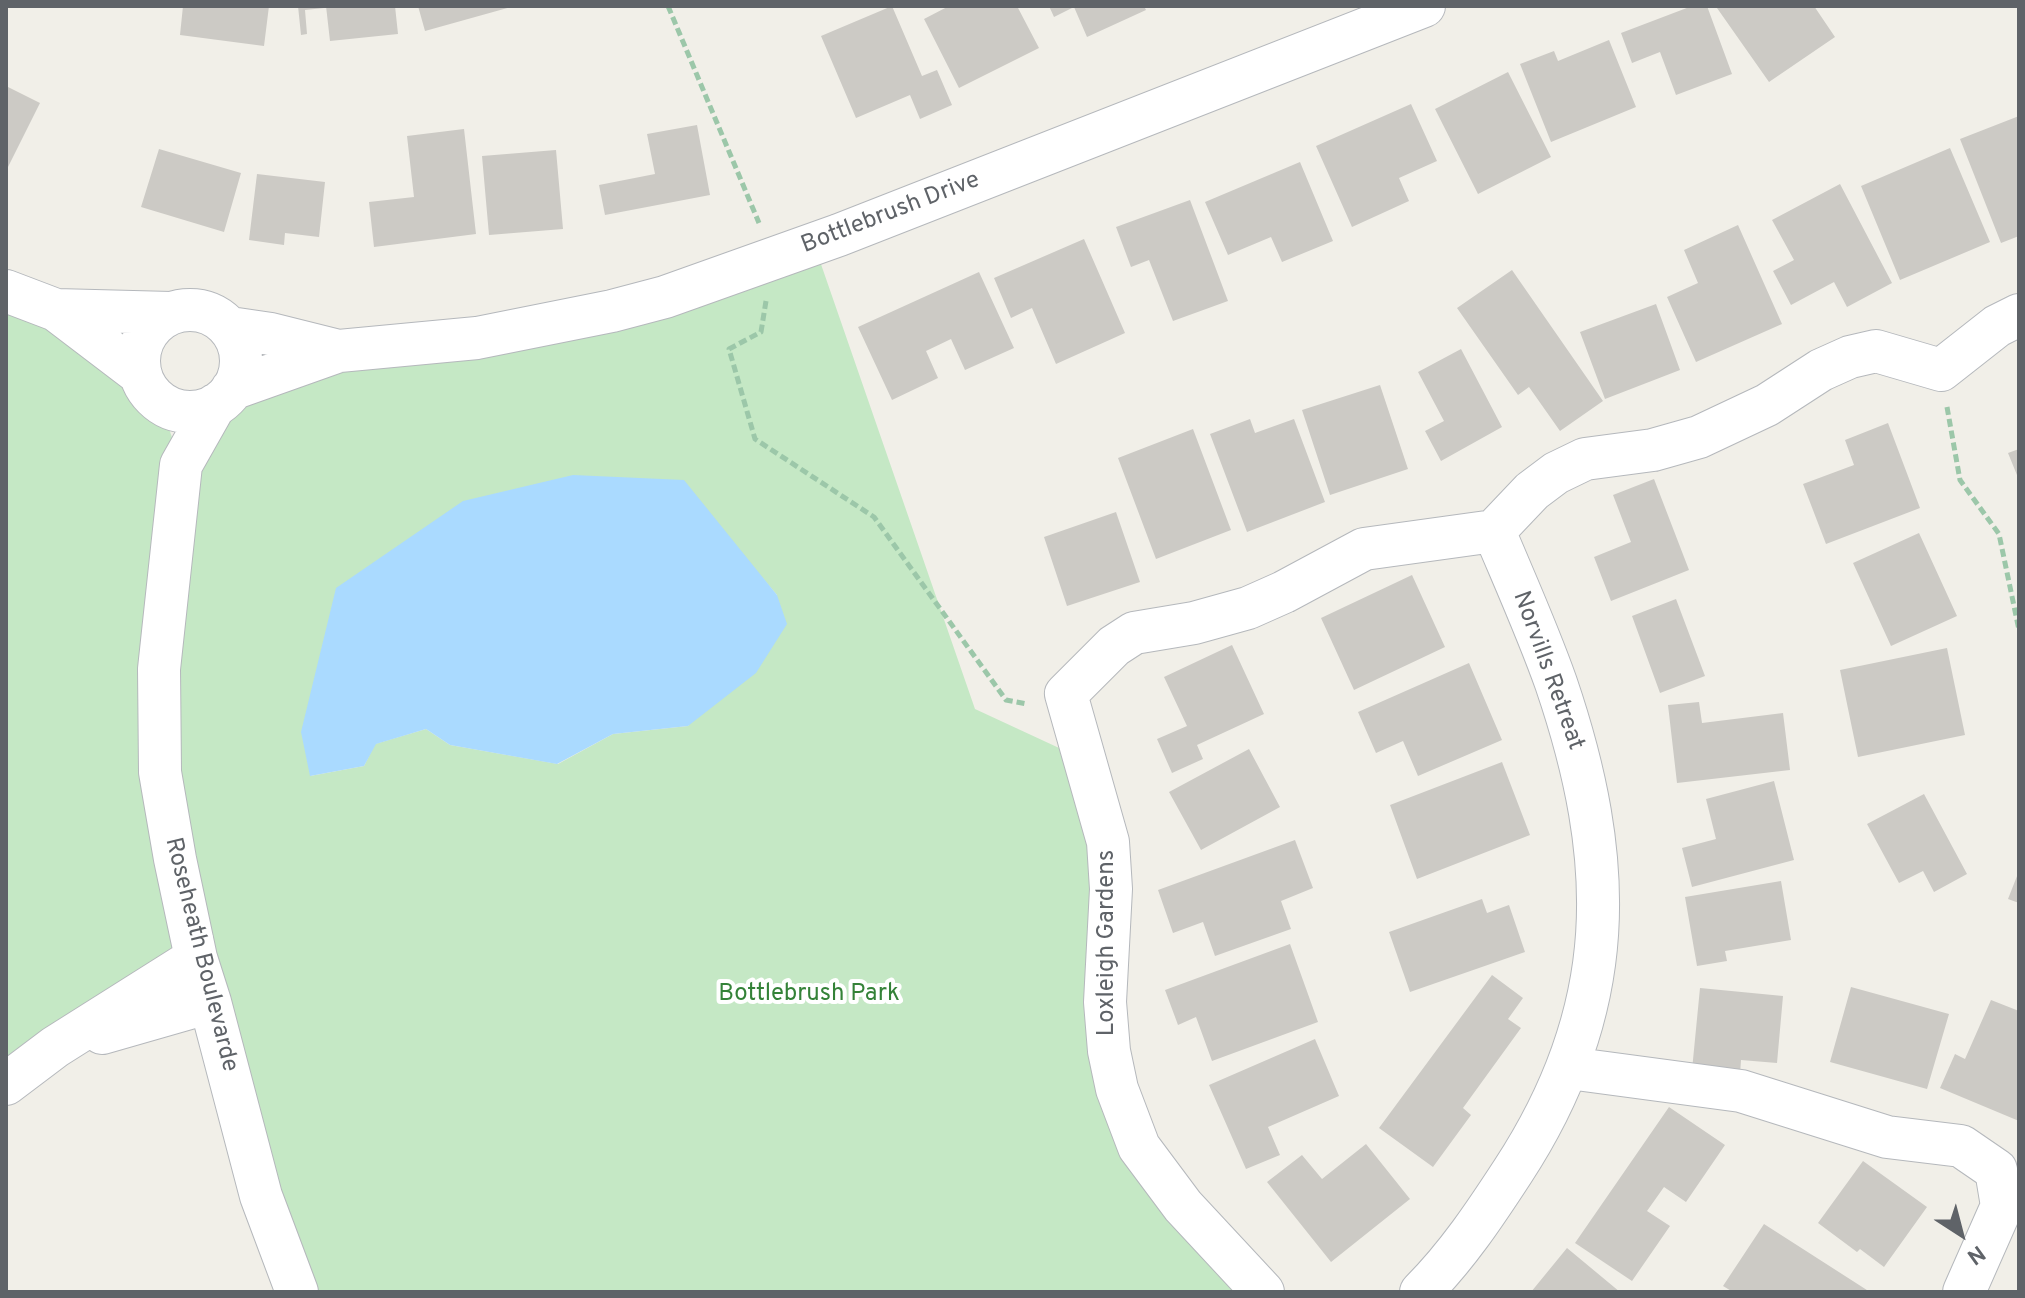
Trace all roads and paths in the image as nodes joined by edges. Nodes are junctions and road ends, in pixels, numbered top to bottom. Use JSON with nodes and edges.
{"nodes":[{"id":1,"x":668,"y":6,"type":"edge"},
{"id":2,"x":1424,"y":6,"type":"edge"},
{"id":3,"x":774,"y":259,"type":"junction"},
{"id":4,"x":6,"y":291,"type":"edge"},
{"id":5,"x":56,"y":310,"type":"junction"},
{"id":6,"x":171,"y":313,"type":"junction"},
{"id":7,"x":2019,"y":315,"type":"edge"},
{"id":8,"x":230,"y":328,"type":"junction"},
{"id":9,"x":339,"y":351,"type":"junction"},
{"id":10,"x":1941,"y":370,"type":"junction"},
{"id":11,"x":150,"y":388,"type":"junction"},
{"id":12,"x":224,"y":397,"type":"junction"},
{"id":13,"x":181,"y":465,"type":"junction"},
{"id":14,"x":1494,"y":531,"type":"junction"},
{"id":15,"x":2019,"y":630,"type":"edge"},
{"id":16,"x":1068,"y":703,"type":"junction"},
{"id":17,"x":196,"y":958,"type":"junction"},
{"id":18,"x":210,"y":1002,"type":"junction"},
{"id":19,"x":55,"y":1047,"type":"junction"},
{"id":20,"x":1569,"y":1068,"type":"junction"},
{"id":21,"x":6,"y":1084,"type":"edge"},
{"id":22,"x":2010,"y":1206,"type":"edge"},
{"id":23,"x":297,"y":1292,"type":"edge"},
{"id":24,"x":1263,"y":1292,"type":"edge"},
{"id":25,"x":1421,"y":1292,"type":"edge"},
{"id":26,"x":1964,"y":1292,"type":"edge"}],
"edges":[{"from":1,"to":3,"type":"path"},
{"from":2,"to":3,"type":"street","name":"Bottlebrush Drive"},
{"from":3,"to":9,"type":"street","name":"Bottlebrush Drive"},
{"from":3,"to":16,"type":"path"},
{"from":4,"to":5,"type":"street"},
{"from":5,"to":6,"type":"street"},
{"from":5,"to":11,"type":"street"},
{"from":6,"to":8,"type":"street"},
{"from":6,"to":11,"type":"street"},
{"from":7,"to":10,"type":"street"},
{"from":8,"to":9,"type":"street","name":"Bottlebrush Drive"},
{"from":8,"to":12,"type":"street"},
{"from":9,"to":12,"type":"street","name":"Bottlebrush Drive"},
{"from":10,"to":14,"type":"street"},
{"from":10,"to":15,"type":"path"},
{"from":11,"to":12,"type":"street"},
{"from":11,"to":13,"type":"street","name":"Roseheath Boulevarde"},
{"from":12,"to":13,"type":"street","name":"Roseheath Boulevarde"},
{"from":13,"to":17,"type":"street","name":"Roseheath Boulevarde"},
{"from":14,"to":16,"type":"street"},
{"from":14,"to":20,"type":"street","name":"Norvills Retreat"},
{"from":16,"to":24,"type":"street","name":"Loxleigh Gardens"},
{"from":17,"to":18,"type":"street","name":"Roseheath Boulevarde"},
{"from":17,"to":19,"type":"street"},
{"from":18,"to":19,"type":"street"},
{"from":18,"to":23,"type":"street","name":"Roseheath Boulevarde"},
{"from":19,"to":21,"type":"street"},
{"from":20,"to":22,"type":"street"},
{"from":20,"to":25,"type":"street","name":"Norvills Retreat"},
{"from":22,"to":26,"type":"street"}]}
